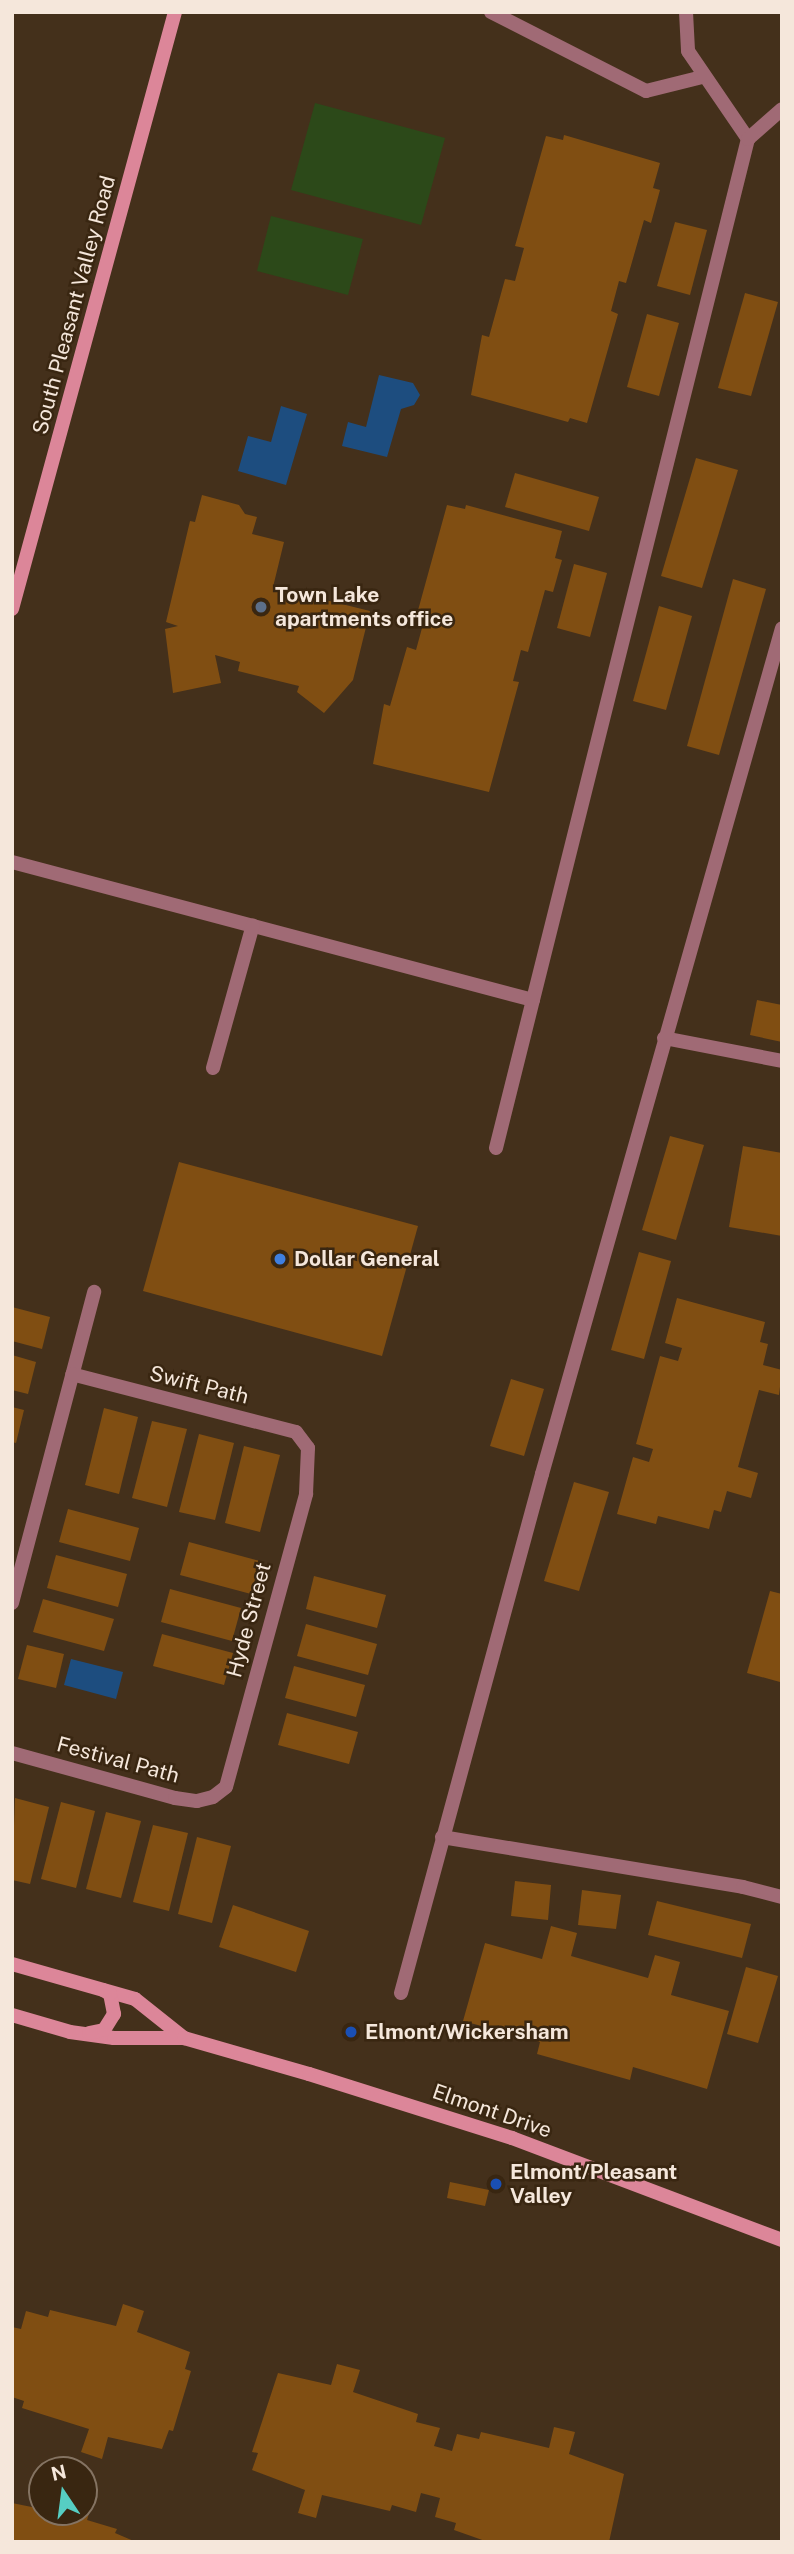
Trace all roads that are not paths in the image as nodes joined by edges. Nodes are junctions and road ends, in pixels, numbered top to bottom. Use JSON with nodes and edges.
{"nodes":[{"id":1,"x":175,"y":12,"type":"edge"},
{"id":2,"x":491,"y":12,"type":"edge"},
{"id":3,"x":686,"y":12,"type":"edge"},
{"id":4,"x":702,"y":77,"type":"junction"},
{"id":5,"x":782,"y":109,"type":"edge"},
{"id":6,"x":748,"y":139,"type":"junction"},
{"id":7,"x":17,"y":575,"type":"edge"},
{"id":8,"x":12,"y":609,"type":"edge"},
{"id":9,"x":782,"y":628,"type":"edge"},
{"id":10,"x":12,"y":862,"type":"edge"},
{"id":11,"x":253,"y":925,"type":"junction"},
{"id":12,"x":533,"y":1000,"type":"junction"},
{"id":13,"x":664,"y":1038,"type":"junction"},
{"id":14,"x":782,"y":1061,"type":"edge"},
{"id":15,"x":213,"y":1068,"type":"dead end"},
{"id":16,"x":496,"y":1148,"type":"dead end"},
{"id":17,"x":94,"y":1293,"type":"dead end"},
{"id":18,"x":72,"y":1374,"type":"junction"},
{"id":19,"x":308,"y":1448,"type":"joint"},
{"id":20,"x":12,"y":1603,"type":"edge"},
{"id":21,"x":12,"y":1753,"type":"edge"},
{"id":22,"x":213,"y":1797,"type":"joint"},
{"id":23,"x":442,"y":1837,"type":"junction"},
{"id":24,"x":782,"y":1897,"type":"edge"},
{"id":25,"x":12,"y":1964,"type":"edge"},
{"id":26,"x":102,"y":1989,"type":"junction"},
{"id":27,"x":401,"y":1993,"type":"dead end"},
{"id":28,"x":12,"y":2015,"type":"edge"},
{"id":29,"x":70,"y":2032,"type":"junction"},
{"id":30,"x":184,"y":2038,"type":"junction"},
{"id":31,"x":782,"y":2240,"type":"edge"}],
"edges":[{"from":1,"to":7,"type":"street","name":"South Pleasant Valley Road"},
{"from":2,"to":4,"type":"lane"},
{"from":3,"to":4,"type":"lane"},
{"from":4,"to":6,"type":"lane"},
{"from":5,"to":6,"type":"lane"},
{"from":6,"to":12,"type":"lane"},
{"from":7,"to":8,"type":"street","name":"South Pleasant Valley Road"},
{"from":9,"to":13,"type":"lane"},
{"from":10,"to":11,"type":"lane"},
{"from":11,"to":12,"type":"lane"},
{"from":11,"to":15,"type":"lane"},
{"from":12,"to":16,"type":"lane"},
{"from":13,"to":14,"type":"lane"},
{"from":13,"to":23,"type":"lane"},
{"from":17,"to":18,"type":"lane"},
{"from":18,"to":19,"type":"lane","name":"Swift Path"},
{"from":18,"to":20,"type":"lane"},
{"from":19,"to":22,"type":"lane","name":"Hyde Street"},
{"from":21,"to":22,"type":"lane","name":"Festival Path"},
{"from":23,"to":24,"type":"lane"},
{"from":23,"to":27,"type":"lane"},
{"from":25,"to":26,"type":"street","name":"Elmont Drive"},
{"from":26,"to":29,"type":"street"},
{"from":26,"to":30,"type":"street","name":"Elmont Drive"},
{"from":28,"to":29,"type":"street","name":"Elmont Drive"},
{"from":29,"to":30,"type":"street","name":"Elmont Drive"},
{"from":30,"to":31,"type":"street","name":"Elmont Drive"}]}
